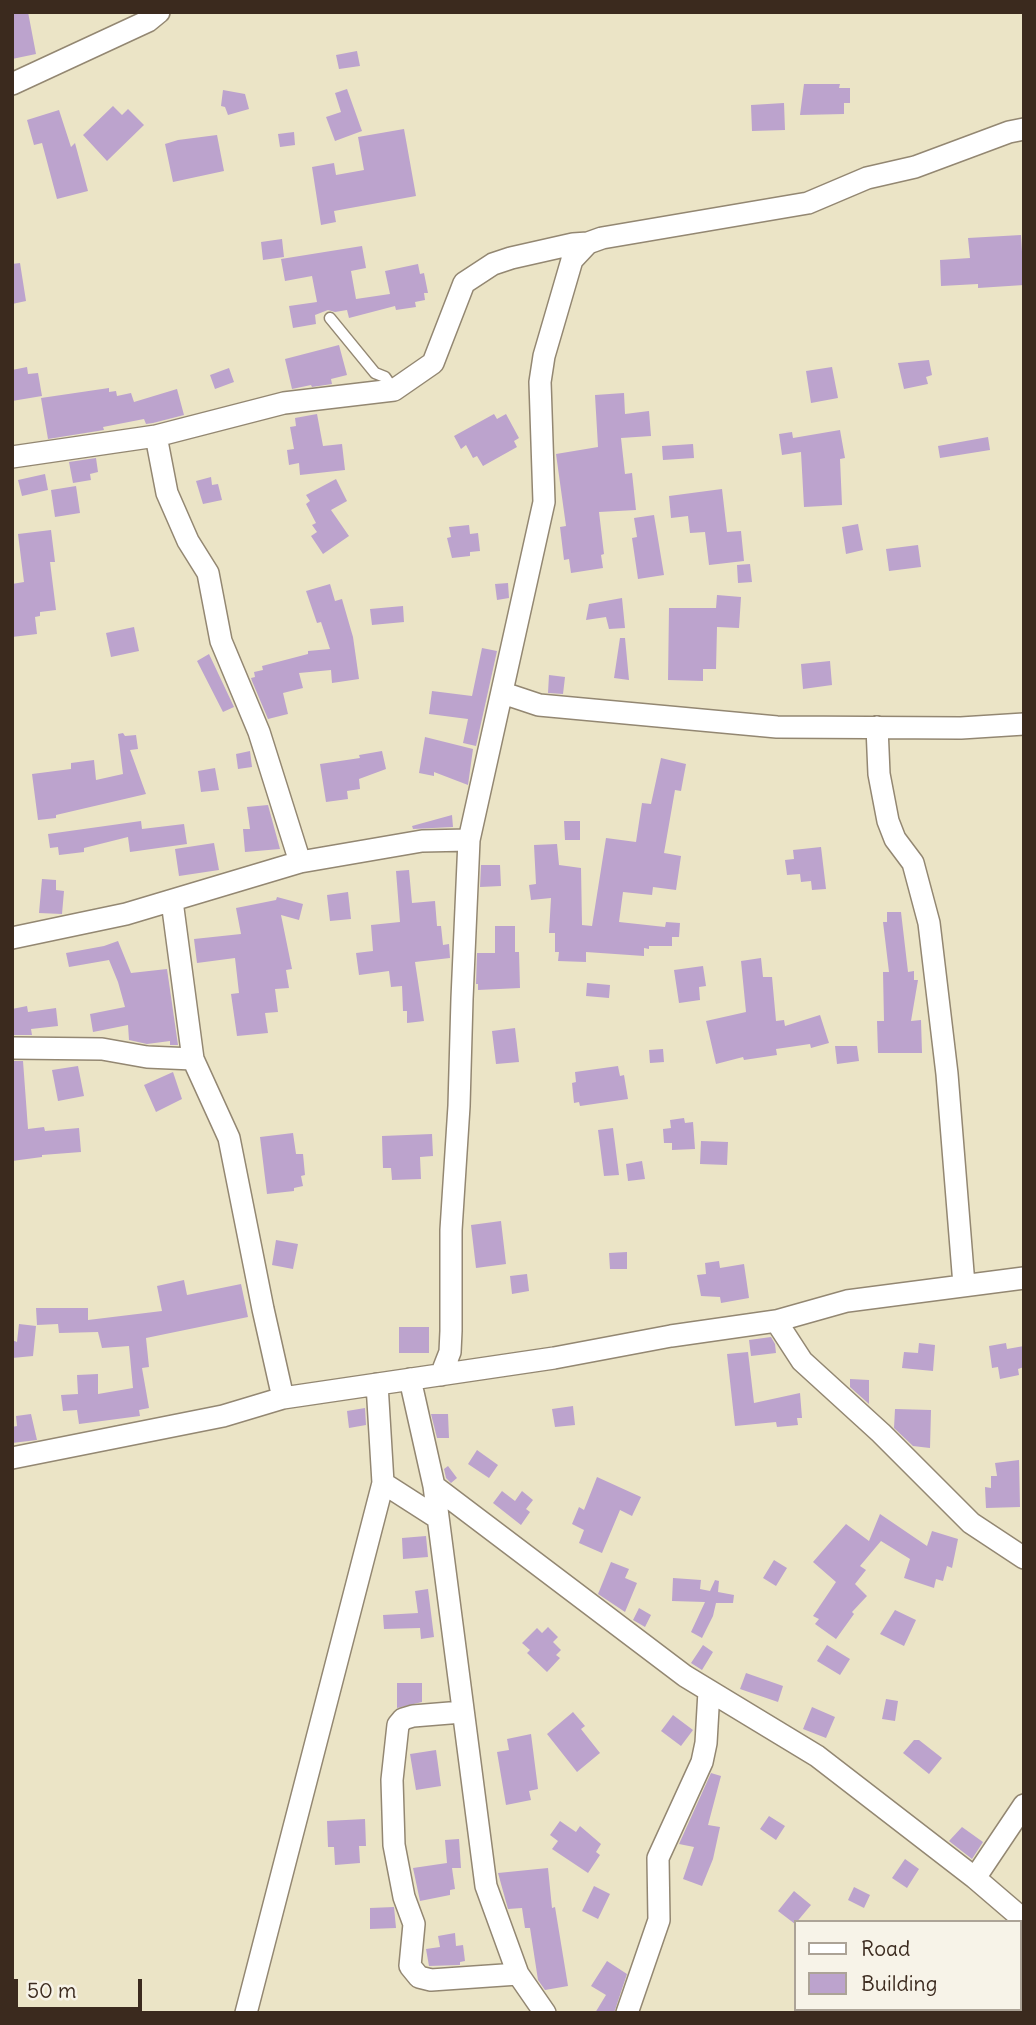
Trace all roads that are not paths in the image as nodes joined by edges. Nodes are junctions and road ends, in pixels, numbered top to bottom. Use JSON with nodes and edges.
{"nodes":[{"id":1,"x":159,"y":12,"type":"edge"},
{"id":2,"x":12,"y":84,"type":"edge"},
{"id":3,"x":1024,"y":129,"type":"edge"},
{"id":4,"x":588,"y":243,"type":"junction"},
{"id":5,"x":330,"y":318,"type":"dead end"},
{"id":6,"x":394,"y":390,"type":"junction"},
{"id":7,"x":156,"y":436,"type":"junction"},
{"id":8,"x":12,"y":457,"type":"edge"},
{"id":9,"x":503,"y":693,"type":"junction"},
{"id":10,"x":1024,"y":724,"type":"edge"},
{"id":11,"x":877,"y":727,"type":"junction"},
{"id":12,"x":469,"y":841,"type":"junction"},
{"id":13,"x":300,"y":862,"type":"junction"},
{"id":14,"x":172,"y":901,"type":"junction"},
{"id":15,"x":12,"y":938,"type":"edge"},
{"id":16,"x":12,"y":1048,"type":"edge"},
{"id":17,"x":193,"y":1059,"type":"junction"},
{"id":18,"x":1024,"y":1278,"type":"edge"},
{"id":19,"x":964,"y":1285,"type":"junction"},
{"id":20,"x":776,"y":1321,"type":"junction"},
{"id":21,"x":440,"y":1375,"type":"junction"},
{"id":22,"x":410,"y":1379,"type":"junction"},
{"id":23,"x":377,"y":1384,"type":"junction"},
{"id":24,"x":283,"y":1398,"type":"junction"},
{"id":25,"x":12,"y":1458,"type":"edge"},
{"id":26,"x":383,"y":1483,"type":"junction"},
{"id":27,"x":433,"y":1486,"type":"junction"},
{"id":28,"x":436,"y":1517,"type":"junction"},
{"id":29,"x":1024,"y":1558,"type":"edge"},
{"id":30,"x":709,"y":1691,"type":"junction"},
{"id":31,"x":462,"y":1712,"type":"junction"},
{"id":32,"x":1024,"y":1805,"type":"edge"},
{"id":33,"x":975,"y":1878,"type":"junction"},
{"id":34,"x":1024,"y":1920,"type":"edge"},
{"id":35,"x":518,"y":1974,"type":"junction"},
{"id":36,"x":247,"y":2013,"type":"edge"},
{"id":37,"x":545,"y":2013,"type":"edge"},
{"id":38,"x":627,"y":2013,"type":"edge"}],
"edges":[{"from":1,"to":2,"type":"street"},
{"from":3,"to":4,"type":"street"},
{"from":4,"to":6,"type":"street"},
{"from":4,"to":9,"type":"street"},
{"from":5,"to":6,"type":"lane"},
{"from":6,"to":7,"type":"street"},
{"from":7,"to":8,"type":"street"},
{"from":7,"to":13,"type":"street"},
{"from":9,"to":11,"type":"street"},
{"from":9,"to":12,"type":"street"},
{"from":10,"to":11,"type":"street"},
{"from":11,"to":19,"type":"street"},
{"from":12,"to":13,"type":"street"},
{"from":12,"to":21,"type":"street"},
{"from":13,"to":14,"type":"street"},
{"from":14,"to":15,"type":"street"},
{"from":14,"to":17,"type":"street"},
{"from":16,"to":17,"type":"street"},
{"from":17,"to":24,"type":"street"},
{"from":18,"to":19,"type":"street"},
{"from":19,"to":20,"type":"street"},
{"from":20,"to":21,"type":"street"},
{"from":20,"to":29,"type":"street"},
{"from":21,"to":22,"type":"street"},
{"from":22,"to":23,"type":"street"},
{"from":22,"to":27,"type":"street"},
{"from":23,"to":24,"type":"street"},
{"from":23,"to":26,"type":"street"},
{"from":24,"to":25,"type":"street"},
{"from":26,"to":28,"type":"street"},
{"from":26,"to":36,"type":"street"},
{"from":27,"to":28,"type":"street"},
{"from":27,"to":30,"type":"street"},
{"from":28,"to":31,"type":"street"},
{"from":30,"to":33,"type":"street"},
{"from":30,"to":38,"type":"street"},
{"from":31,"to":35,"type":"street"},
{"from":31,"to":35,"type":"street"},
{"from":32,"to":33,"type":"street"},
{"from":33,"to":34,"type":"street"},
{"from":35,"to":37,"type":"street"}]}
